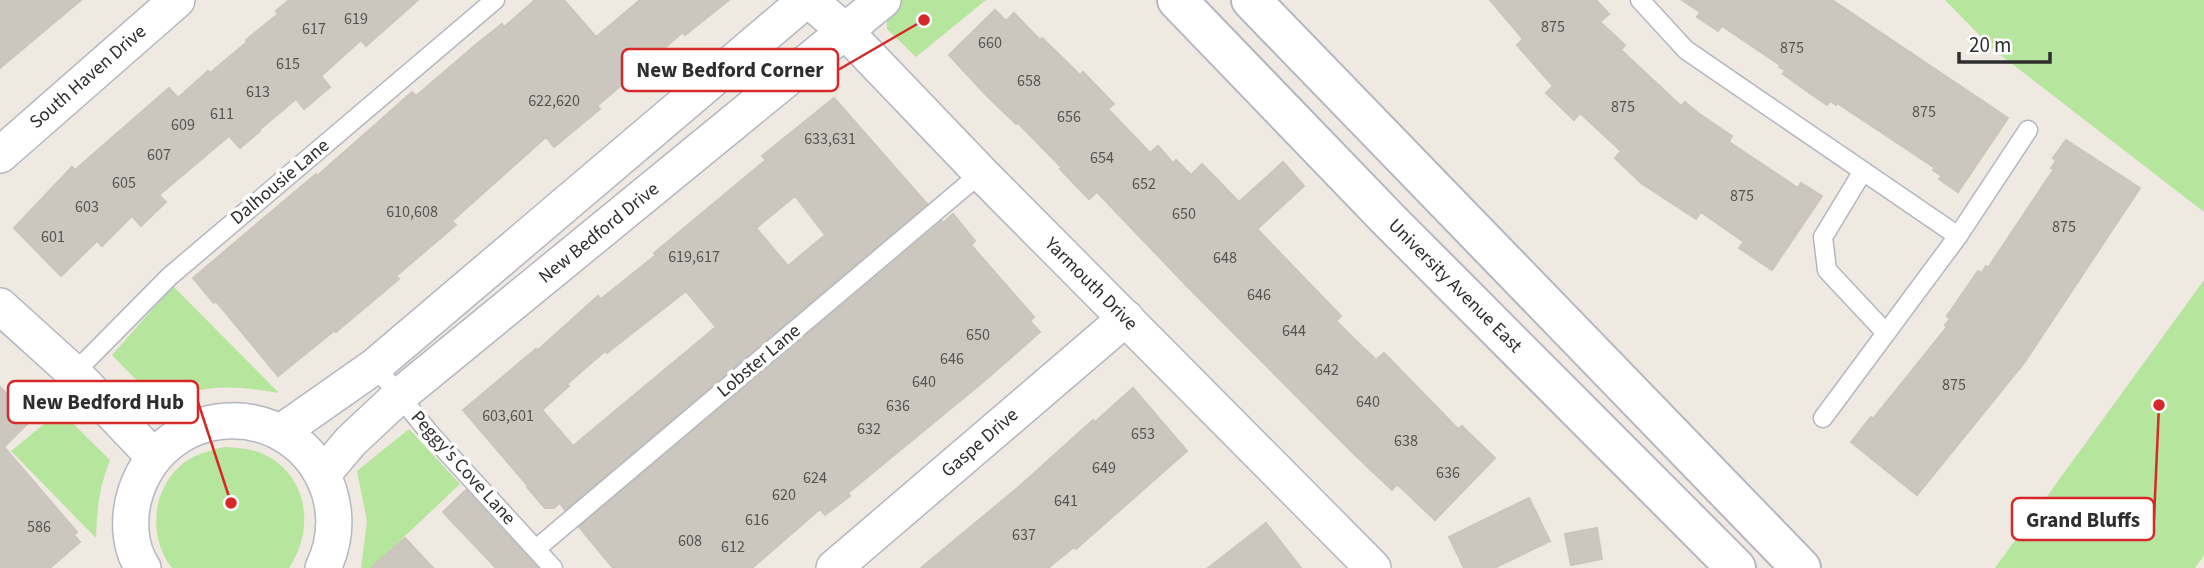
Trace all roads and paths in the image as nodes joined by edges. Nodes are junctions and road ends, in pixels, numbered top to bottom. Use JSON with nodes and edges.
{"nodes":[{"id":1,"x":177,"y":0,"type":"edge"},
{"id":2,"x":495,"y":0,"type":"edge"},
{"id":3,"x":808,"y":0,"type":"edge"},
{"id":4,"x":883,"y":0,"type":"edge"},
{"id":5,"x":1177,"y":0,"type":"edge"},
{"id":6,"x":1251,"y":0,"type":"edge"},
{"id":7,"x":1640,"y":0,"type":"edge"},
{"id":8,"x":845,"y":32,"type":"junction"},
{"id":9,"x":2028,"y":130,"type":"dead end"},
{"id":10,"x":0,"y":155,"type":"edge"},
{"id":11,"x":1863,"y":171,"type":"junction"},
{"id":12,"x":981,"y":173,"type":"junction"},
{"id":13,"x":1958,"y":236,"type":"junction"},
{"id":14,"x":0,"y":306,"type":"edge"},
{"id":15,"x":1126,"y":318,"type":"junction"},
{"id":16,"x":1886,"y":333,"type":"junction"},
{"id":17,"x":374,"y":366,"type":"junction"},
{"id":18,"x":74,"y":373,"type":"junction"},
{"id":19,"x":398,"y":397,"type":"junction"},
{"id":20,"x":1823,"y":418,"type":"dead end"},
{"id":21,"x":281,"y":432,"type":"junction"},
{"id":22,"x":155,"y":457,"type":"junction"},
{"id":23,"x":323,"y":474,"type":"junction"},
{"id":24,"x":536,"y":549,"type":"junction"},
{"id":25,"x":143,"y":568,"type":"edge"},
{"id":26,"x":323,"y":568,"type":"edge"},
{"id":27,"x":554,"y":568,"type":"edge"},
{"id":28,"x":834,"y":568,"type":"edge"},
{"id":29,"x":1373,"y":568,"type":"edge"},
{"id":30,"x":1736,"y":568,"type":"edge"},
{"id":31,"x":1801,"y":568,"type":"edge"}],
"edges":[{"from":1,"to":10,"type":"street","name":"South Haven Drive"},
{"from":2,"to":18,"type":"lane","name":"Dalhousie Lane"},
{"from":3,"to":8,"type":"street","name":"Yarmouth Drive"},
{"from":3,"to":17,"type":"street"},
{"from":4,"to":8,"type":"street","name":"New Bedford Drive"},
{"from":5,"to":30,"type":"main road","name":"University Avenue East"},
{"from":6,"to":31,"type":"main road"},
{"from":7,"to":11,"type":"lane"},
{"from":8,"to":12,"type":"street","name":"Yarmouth Drive"},
{"from":8,"to":19,"type":"street","name":"New Bedford Drive"},
{"from":9,"to":13,"type":"lane"},
{"from":11,"to":13,"type":"lane"},
{"from":11,"to":16,"type":"lane"},
{"from":12,"to":15,"type":"street","name":"Yarmouth Drive"},
{"from":12,"to":24,"type":"lane","name":"Lobster Lane"},
{"from":13,"to":16,"type":"lane"},
{"from":14,"to":18,"type":"street"},
{"from":15,"to":28,"type":"street","name":"Gaspe Drive"},
{"from":15,"to":29,"type":"street","name":"Yarmouth Drive"},
{"from":16,"to":20,"type":"lane"},
{"from":17,"to":19,"type":"lane","name":"Peggy's Cove Lane"},
{"from":17,"to":21,"type":"street"},
{"from":18,"to":22,"type":"street"},
{"from":19,"to":23,"type":"street","name":"New Bedford Drive"},
{"from":19,"to":24,"type":"lane","name":"Peggy's Cove Lane"},
{"from":21,"to":22,"type":"street"},
{"from":21,"to":23,"type":"street"},
{"from":22,"to":25,"type":"street"},
{"from":23,"to":26,"type":"street"},
{"from":24,"to":27,"type":"lane","name":"Peggy's Cove Lane"}]}
